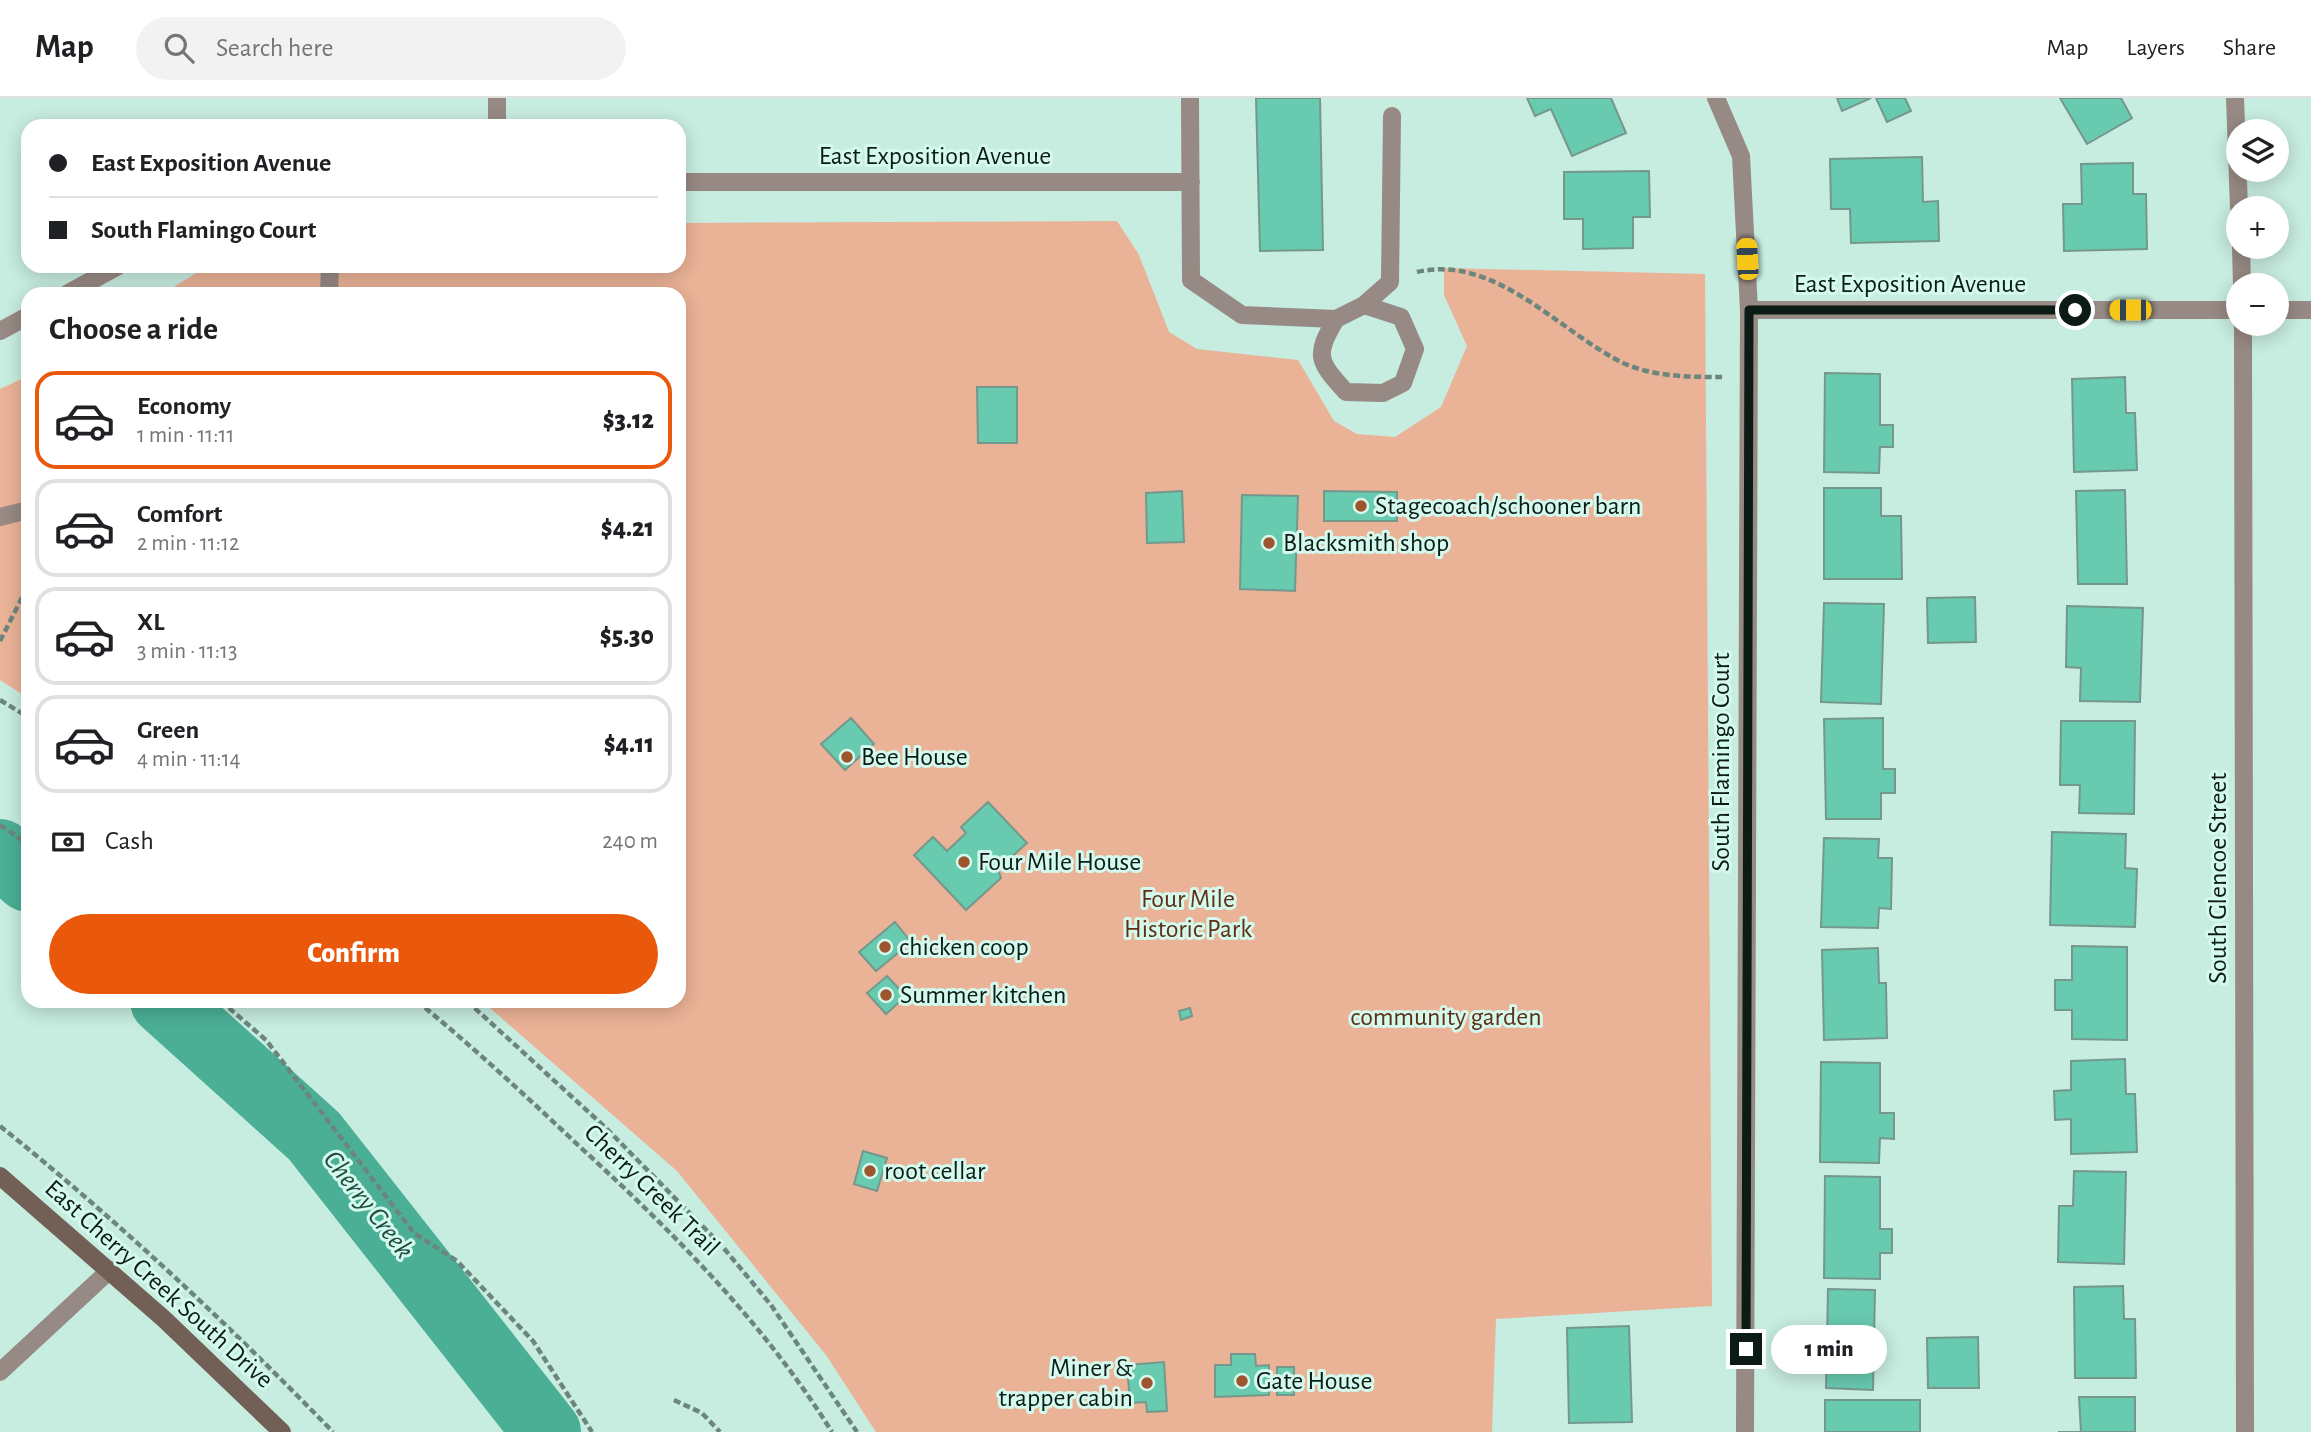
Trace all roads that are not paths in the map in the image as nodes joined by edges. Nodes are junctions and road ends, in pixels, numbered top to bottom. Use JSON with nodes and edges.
{"nodes":[{"id":1,"x":497,"y":98,"type":"edge"},
{"id":2,"x":1190,"y":98,"type":"edge"},
{"id":3,"x":1716,"y":98,"type":"edge"},
{"id":4,"x":2235,"y":98,"type":"edge"},
{"id":5,"x":1392,"y":116,"type":"dead end"},
{"id":6,"x":497,"y":119,"type":"edge"},
{"id":7,"x":686,"y":183,"type":"edge"},
{"id":8,"x":1191,"y":183,"type":"junction"},
{"id":9,"x":2239,"y":196,"type":"edge"},
{"id":10,"x":105,"y":273,"type":"edge"},
{"id":11,"x":80,"y":287,"type":"edge"},
{"id":12,"x":1364,"y":305,"type":"junction"},
{"id":13,"x":1749,"y":310,"type":"junction"},
{"id":14,"x":2226,"y":310,"type":"edge"},
{"id":15,"x":2289,"y":310,"type":"edge"},
{"id":16,"x":2311,"y":310,"type":"edge"},
{"id":17,"x":1336,"y":318,"type":"junction"},
{"id":18,"x":21,"y":320,"type":"edge"},
{"id":19,"x":0,"y":331,"type":"edge"},
{"id":20,"x":2243,"y":336,"type":"edge"},
{"id":21,"x":21,"y":512,"type":"edge"},
{"id":22,"x":0,"y":517,"type":"edge"},
{"id":23,"x":0,"y":1176,"type":"edge"},
{"id":24,"x":110,"y":1270,"type":"junction"},
{"id":25,"x":0,"y":1372,"type":"edge"},
{"id":26,"x":282,"y":1432,"type":"edge"},
{"id":27,"x":1745,"y":1432,"type":"edge"},
{"id":28,"x":2245,"y":1432,"type":"edge"}],
"edges":[{"from":1,"to":6,"type":"street"},
{"from":2,"to":8,"type":"street"},
{"from":3,"to":13,"type":"street","name":"South Flamingo Court"},
{"from":4,"to":9,"type":"street"},
{"from":5,"to":12,"type":"street"},
{"from":7,"to":8,"type":"street","name":"East Exposition Avenue"},
{"from":8,"to":17,"type":"street"},
{"from":10,"to":11,"type":"street"},
{"from":12,"to":17,"type":"street"},
{"from":12,"to":17,"type":"street"},
{"from":13,"to":14,"type":"street","name":"East Exposition Avenue"},
{"from":13,"to":27,"type":"street","name":"South Flamingo Court"},
{"from":15,"to":16,"type":"street"},
{"from":18,"to":19,"type":"street"},
{"from":20,"to":28,"type":"street","name":"South Glencoe Street"},
{"from":21,"to":22,"type":"street"},
{"from":23,"to":24,"type":"main road","name":"East Cherry Creek South Drive"},
{"from":24,"to":25,"type":"street"},
{"from":24,"to":26,"type":"main road","name":"East Cherry Creek South Drive"}]}
